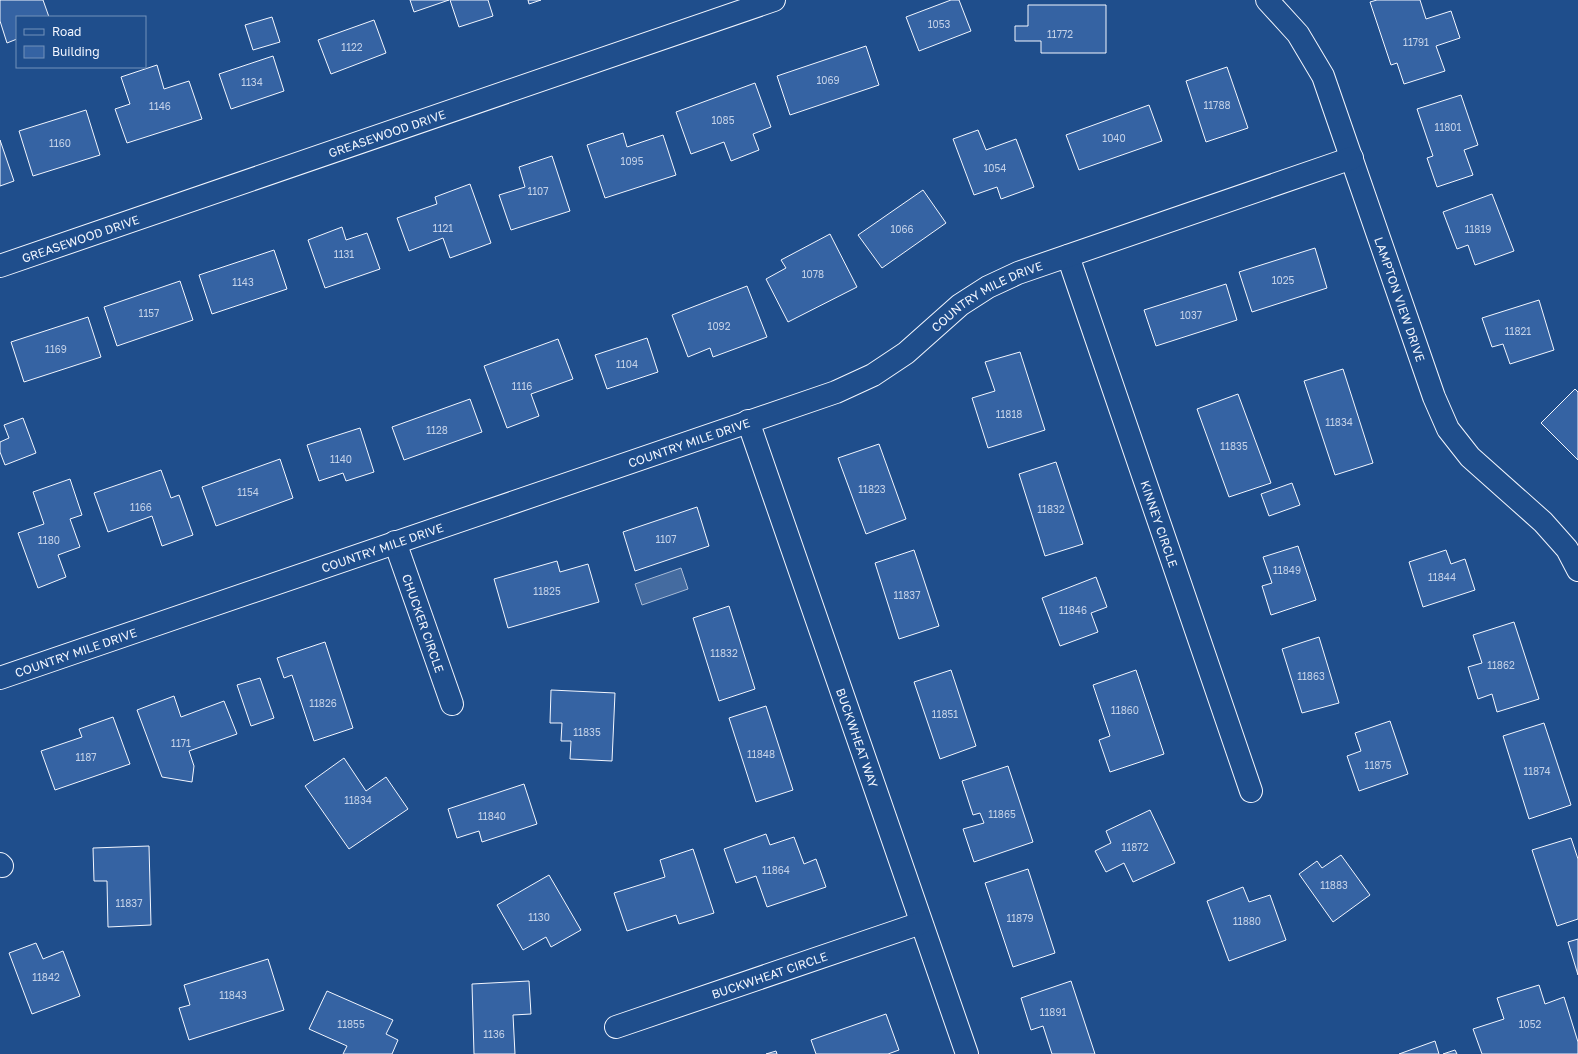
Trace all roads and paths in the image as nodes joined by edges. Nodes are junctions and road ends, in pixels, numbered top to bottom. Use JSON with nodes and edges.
{"nodes":[{"id":1,"x":774,"y":0,"type":"edge"},
{"id":2,"x":1267,"y":0,"type":"edge"},
{"id":3,"x":1352,"y":158,"type":"junction"},
{"id":4,"x":1068,"y":256,"type":"junction"},
{"id":5,"x":0,"y":266,"type":"edge"},
{"id":6,"x":748,"y":421,"type":"junction"},
{"id":7,"x":394,"y":542,"type":"junction"},
{"id":8,"x":1578,"y":570,"type":"edge"},
{"id":9,"x":0,"y":678,"type":"edge"},
{"id":10,"x":452,"y":704,"type":"dead end"},
{"id":11,"x":1251,"y":792,"type":"dead end"},
{"id":12,"x":921,"y":922,"type":"junction"},
{"id":13,"x":616,"y":1027,"type":"dead end"},
{"id":14,"x":967,"y":1054,"type":"edge"}],
"edges":[{"from":1,"to":5,"type":"street","name":"GREASEWOOD DRIVE"},
{"from":2,"to":3,"type":"street","name":"LAMPTON VIEW DRIVE"},
{"from":3,"to":4,"type":"street","name":"COUNTRY MILE DRIVE"},
{"from":3,"to":8,"type":"street","name":"LAMPTON VIEW DRIVE"},
{"from":4,"to":6,"type":"street","name":"COUNTRY MILE DRIVE"},
{"from":4,"to":11,"type":"street","name":"KINNEY CIRCLE"},
{"from":6,"to":7,"type":"street","name":"COUNTRY MILE DRIVE"},
{"from":6,"to":12,"type":"street","name":"BUCKWHEAT WAY"},
{"from":7,"to":9,"type":"street","name":"COUNTRY MILE DRIVE"},
{"from":7,"to":10,"type":"street","name":"CHUCKER CIRCLE"},
{"from":12,"to":13,"type":"street","name":"BUCKWHEAT CIRCLE"},
{"from":12,"to":14,"type":"street","name":"BUCKWHEAT WAY"}]}
